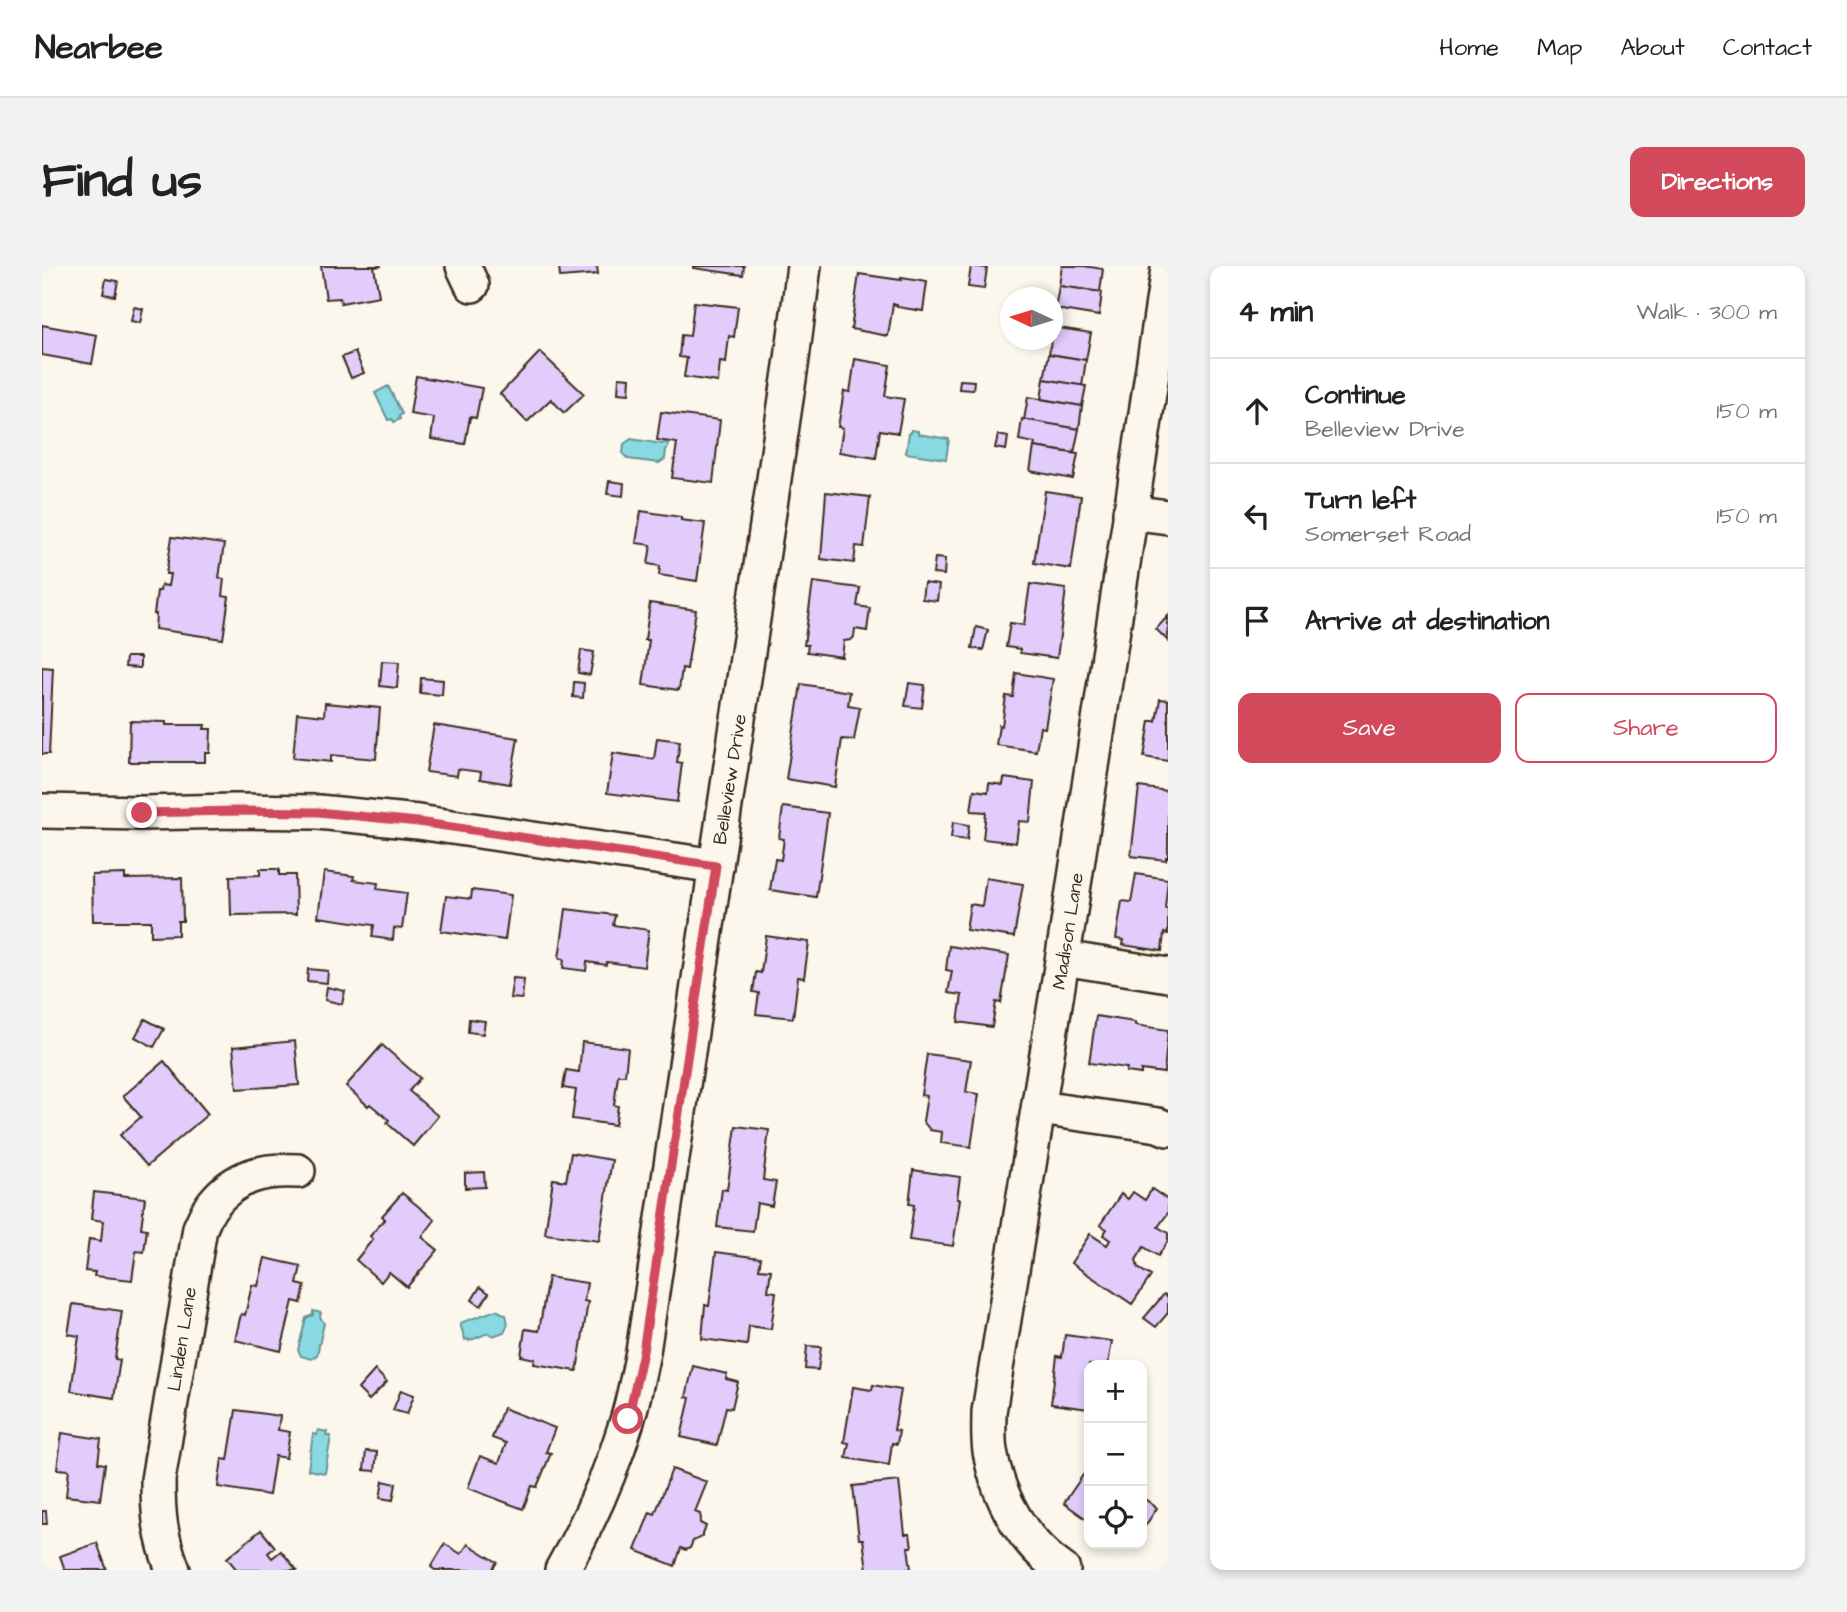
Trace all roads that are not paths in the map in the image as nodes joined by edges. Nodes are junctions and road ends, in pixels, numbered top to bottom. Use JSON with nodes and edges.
{"nodes":[{"id":1,"x":804,"y":266,"type":"edge"},
{"id":2,"x":1168,"y":270,"type":"edge"},
{"id":3,"x":1130,"y":512,"type":"junction"},
{"id":4,"x":1168,"y":517,"type":"edge"},
{"id":5,"x":42,"y":811,"type":"edge"},
{"id":6,"x":716,"y":866,"type":"junction"},
{"id":7,"x":1063,"y":958,"type":"junction"},
{"id":8,"x":1168,"y":975,"type":"edge"},
{"id":9,"x":1039,"y":1108,"type":"junction"},
{"id":10,"x":1168,"y":1129,"type":"edge"},
{"id":11,"x":298,"y":1171,"type":"dead end"},
{"id":12,"x":173,"y":1570,"type":"edge"},
{"id":13,"x":562,"y":1570,"type":"edge"},
{"id":14,"x":1063,"y":1570,"type":"edge"}],
"edges":[{"from":1,"to":6,"type":"street","name":"Belleview Drive"},
{"from":2,"to":3,"type":"street","name":"Madison Lane"},
{"from":3,"to":4,"type":"street"},
{"from":3,"to":7,"type":"street","name":"Madison Lane"},
{"from":5,"to":6,"type":"street"},
{"from":6,"to":13,"type":"street","name":"Belleview Drive"},
{"from":7,"to":8,"type":"street"},
{"from":7,"to":9,"type":"street","name":"Madison Lane"},
{"from":9,"to":10,"type":"street"},
{"from":9,"to":14,"type":"street","name":"Madison Lane"},
{"from":11,"to":12,"type":"street","name":"Linden Lane"}]}
